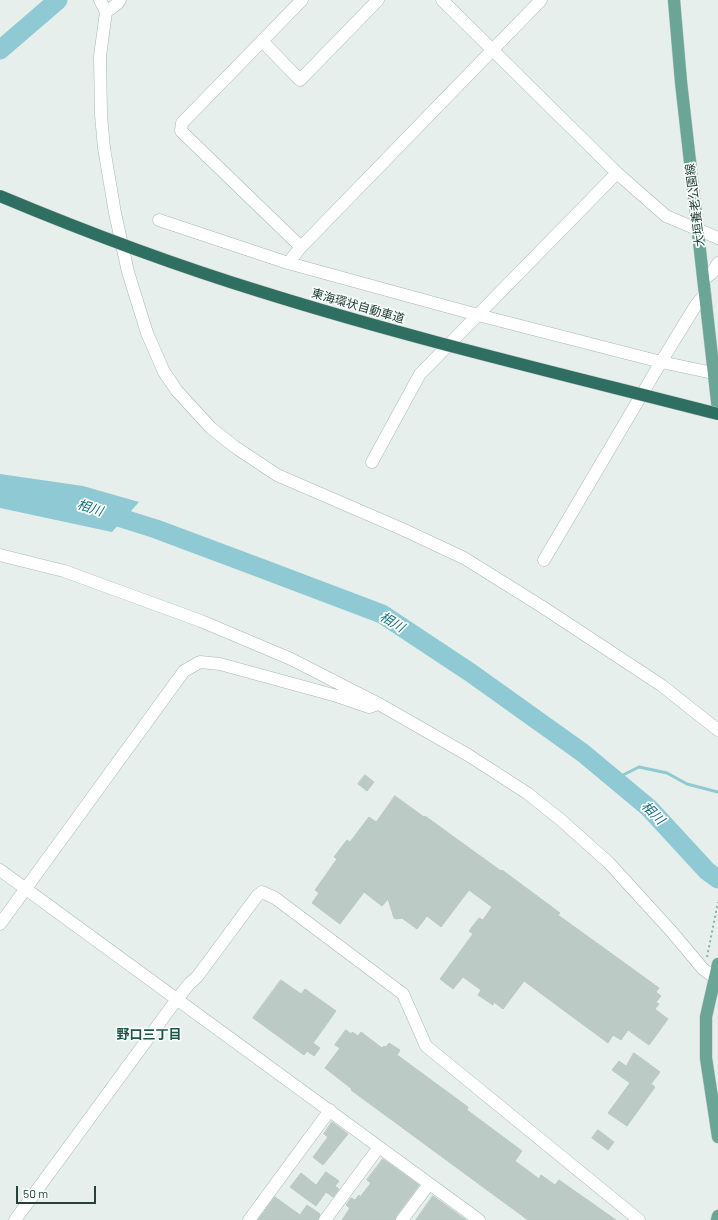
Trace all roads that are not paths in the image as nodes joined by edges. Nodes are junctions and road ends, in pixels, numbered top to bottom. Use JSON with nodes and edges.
{"nodes":[{"id":1,"x":100,"y":0,"type":"edge"},
{"id":2,"x":120,"y":0,"type":"edge"},
{"id":3,"x":302,"y":0,"type":"edge"},
{"id":4,"x":378,"y":0,"type":"edge"},
{"id":5,"x":442,"y":0,"type":"edge"},
{"id":6,"x":541,"y":0,"type":"edge"},
{"id":7,"x":674,"y":0,"type":"edge"},
{"id":8,"x":106,"y":12,"type":"junction"},
{"id":9,"x":262,"y":41,"type":"junction"},
{"id":10,"x":492,"y":50,"type":"junction"},
{"id":11,"x":617,"y":173,"type":"junction"},
{"id":12,"x":0,"y":196,"type":"edge"},
{"id":13,"x":159,"y":220,"type":"dead end"},
{"id":14,"x":698,"y":230,"type":"junction"},
{"id":15,"x":718,"y":238,"type":"edge"},
{"id":16,"x":301,"y":247,"type":"junction"},
{"id":17,"x":288,"y":263,"type":"junction"},
{"id":18,"x":718,"y":263,"type":"edge"},
{"id":19,"x":704,"y":279,"type":"junction"},
{"id":20,"x":705,"y":294,"type":"junction"},
{"id":21,"x":478,"y":315,"type":"junction"},
{"id":22,"x":661,"y":362,"type":"junction"},
{"id":23,"x":714,"y":373,"type":"junction"},
{"id":24,"x":718,"y":410,"type":"edge"},
{"id":25,"x":718,"y":414,"type":"edge"},
{"id":26,"x":372,"y":462,"type":"dead end"},
{"id":27,"x":0,"y":555,"type":"edge"},
{"id":28,"x":544,"y":560,"type":"dead end"},
{"id":29,"x":379,"y":704,"type":"junction"},
{"id":30,"x":718,"y":730,"type":"edge"},
{"id":31,"x":0,"y":870,"type":"edge"},
{"id":32,"x":26,"y":889,"type":"junction"},
{"id":33,"x":0,"y":924,"type":"edge"},
{"id":34,"x":714,"y":972,"type":"edge"},
{"id":35,"x":177,"y":999,"type":"junction"},
{"id":36,"x":330,"y":1110,"type":"junction"},
{"id":37,"x":718,"y":1137,"type":"edge"},
{"id":38,"x":379,"y":1147,"type":"junction"},
{"id":39,"x":429,"y":1184,"type":"junction"},
{"id":40,"x":718,"y":1216,"type":"edge"},
{"id":41,"x":15,"y":1220,"type":"edge"},
{"id":42,"x":249,"y":1220,"type":"edge"},
{"id":43,"x":325,"y":1220,"type":"edge"},
{"id":44,"x":402,"y":1220,"type":"edge"},
{"id":45,"x":478,"y":1220,"type":"edge"},
{"id":46,"x":639,"y":1220,"type":"edge"},
{"id":47,"x":716,"y":1220,"type":"edge"}],
"edges":[{"from":1,"to":8,"type":"street"},
{"from":2,"to":8,"type":"street"},
{"from":3,"to":9,"type":"street"},
{"from":4,"to":9,"type":"street"},
{"from":5,"to":10,"type":"street"},
{"from":6,"to":10,"type":"street"},
{"from":7,"to":14,"type":"main road","name":"大垣養老公園線"},
{"from":8,"to":30,"type":"street"},
{"from":9,"to":16,"type":"street"},
{"from":10,"to":11,"type":"street"},
{"from":10,"to":16,"type":"street"},
{"from":11,"to":14,"type":"street"},
{"from":11,"to":21,"type":"street"},
{"from":12,"to":25,"type":"highway","name":"東海環状自動車道","bridge":true},
{"from":13,"to":17,"type":"street"},
{"from":14,"to":15,"type":"street"},
{"from":14,"to":19,"type":"main road","name":"大垣養老公園線"},
{"from":16,"to":17,"type":"street"},
{"from":17,"to":21,"type":"street"},
{"from":18,"to":19,"type":"street"},
{"from":19,"to":20,"type":"main road","name":"大垣養老公園線"},
{"from":20,"to":22,"type":"street"},
{"from":20,"to":23,"type":"main road","name":"大垣養老公園線"},
{"from":21,"to":22,"type":"street"},
{"from":21,"to":26,"type":"street"},
{"from":22,"to":23,"type":"street"},
{"from":22,"to":28,"type":"street"},
{"from":23,"to":24,"type":"main road","name":"大垣養老公園線"},
{"from":27,"to":29,"type":"street"},
{"from":29,"to":32,"type":"street"},
{"from":29,"to":34,"type":"street"},
{"from":31,"to":32,"type":"street"},
{"from":32,"to":33,"type":"street"},
{"from":32,"to":35,"type":"street"},
{"from":34,"to":37,"type":"main road"},
{"from":35,"to":36,"type":"street"},
{"from":35,"to":41,"type":"street"},
{"from":35,"to":46,"type":"street"},
{"from":36,"to":38,"type":"street"},
{"from":36,"to":42,"type":"street"},
{"from":38,"to":39,"type":"street"},
{"from":38,"to":43,"type":"street"},
{"from":39,"to":44,"type":"street"},
{"from":39,"to":45,"type":"street"},
{"from":40,"to":47,"type":"main road"}]}
